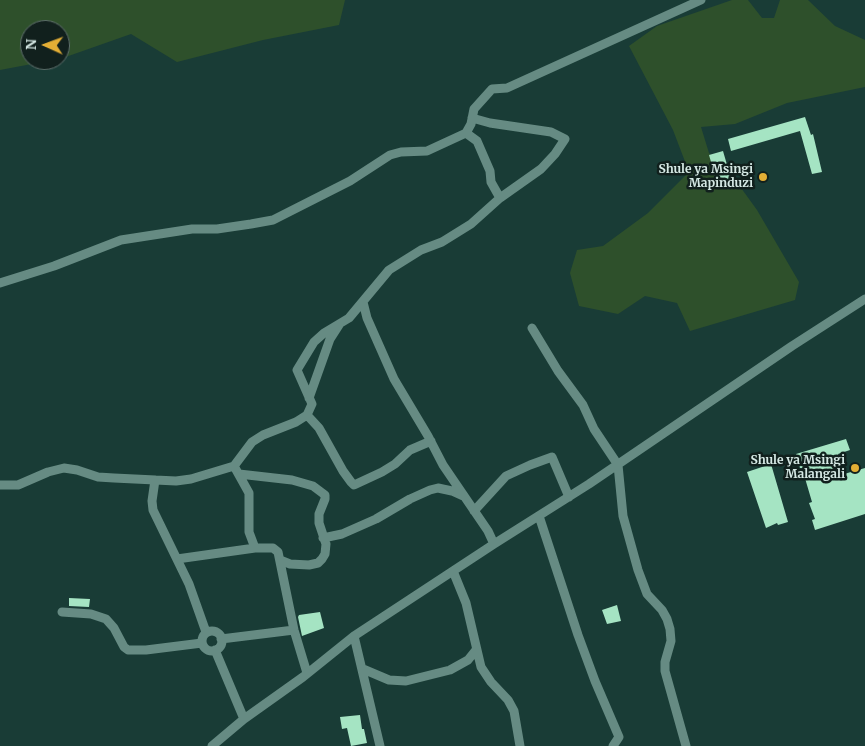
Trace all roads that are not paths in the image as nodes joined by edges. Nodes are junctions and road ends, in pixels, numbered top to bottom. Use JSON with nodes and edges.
{"nodes":[{"id":1,"x":701,"y":0,"type":"edge"},
{"id":2,"x":472,"y":118,"type":"junction"},
{"id":3,"x":466,"y":133,"type":"junction"},
{"id":4,"x":500,"y":198,"type":"junction"},
{"id":5,"x":0,"y":283,"type":"edge"},
{"id":6,"x":865,"y":299,"type":"edge"},
{"id":7,"x":363,"y":302,"type":"junction"},
{"id":8,"x":339,"y":324,"type":"junction"},
{"id":9,"x":532,"y":328,"type":"dead end"},
{"id":10,"x":309,"y":398,"type":"junction"},
{"id":11,"x":307,"y":415,"type":"junction"},
{"id":12,"x":431,"y":441,"type":"junction"},
{"id":13,"x":618,"y":465,"type":"junction"},
{"id":14,"x":236,"y":470,"type":"junction"},
{"id":15,"x":155,"y":480,"type":"junction"},
{"id":16,"x":0,"y":485,"type":"edge"},
{"id":17,"x":463,"y":496,"type":"junction"},
{"id":18,"x":569,"y":497,"type":"junction"},
{"id":19,"x":474,"y":511,"type":"junction"},
{"id":20,"x":539,"y":516,"type":"junction"},
{"id":21,"x":323,"y":538,"type":"junction"},
{"id":22,"x":494,"y":544,"type":"junction"},
{"id":23,"x":255,"y":548,"type":"junction"},
{"id":24,"x":177,"y":559,"type":"junction"},
{"id":25,"x":280,"y":560,"type":"junction"},
{"id":26,"x":453,"y":572,"type":"junction"},
{"id":27,"x":62,"y":612,"type":"dead end"},
{"id":28,"x":294,"y":630,"type":"junction"},
{"id":29,"x":206,"y":632,"type":"junction"},
{"id":30,"x":354,"y":636,"type":"junction"},
{"id":31,"x":221,"y":639,"type":"junction"},
{"id":32,"x":202,"y":643,"type":"junction"},
{"id":33,"x":214,"y":650,"type":"junction"},
{"id":34,"x":476,"y":650,"type":"junction"},
{"id":35,"x":363,"y":669,"type":"junction"},
{"id":36,"x":308,"y":673,"type":"junction"},
{"id":37,"x":244,"y":719,"type":"junction"},
{"id":38,"x":212,"y":746,"type":"edge"},
{"id":39,"x":380,"y":746,"type":"edge"},
{"id":40,"x":520,"y":746,"type":"edge"},
{"id":41,"x":613,"y":746,"type":"edge"},
{"id":42,"x":686,"y":746,"type":"edge"}],
"edges":[{"from":1,"to":2,"type":"street"},
{"from":2,"to":3,"type":"street"},
{"from":2,"to":4,"type":"street"},
{"from":3,"to":4,"type":"street"},
{"from":3,"to":5,"type":"street"},
{"from":4,"to":7,"type":"street"},
{"from":6,"to":13,"type":"street"},
{"from":7,"to":8,"type":"street"},
{"from":7,"to":12,"type":"street"},
{"from":8,"to":10,"type":"street"},
{"from":8,"to":10,"type":"street"},
{"from":9,"to":13,"type":"street"},
{"from":10,"to":11,"type":"street"},
{"from":11,"to":12,"type":"street"},
{"from":11,"to":14,"type":"street"},
{"from":12,"to":17,"type":"street"},
{"from":13,"to":18,"type":"street"},
{"from":13,"to":42,"type":"street"},
{"from":14,"to":15,"type":"street"},
{"from":14,"to":21,"type":"street"},
{"from":14,"to":23,"type":"street"},
{"from":15,"to":16,"type":"street"},
{"from":15,"to":24,"type":"street"},
{"from":17,"to":19,"type":"street"},
{"from":17,"to":21,"type":"street"},
{"from":18,"to":19,"type":"street"},
{"from":18,"to":20,"type":"street"},
{"from":19,"to":22,"type":"street"},
{"from":20,"to":22,"type":"street"},
{"from":20,"to":41,"type":"street"},
{"from":21,"to":25,"type":"street"},
{"from":22,"to":26,"type":"street"},
{"from":23,"to":24,"type":"street"},
{"from":23,"to":25,"type":"street"},
{"from":24,"to":29,"type":"street"},
{"from":25,"to":28,"type":"street"},
{"from":26,"to":30,"type":"street"},
{"from":26,"to":34,"type":"street"},
{"from":27,"to":32,"type":"street"},
{"from":28,"to":31,"type":"street"},
{"from":28,"to":36,"type":"street"},
{"from":29,"to":31,"type":"street"},
{"from":29,"to":32,"type":"street"},
{"from":30,"to":35,"type":"street"},
{"from":30,"to":36,"type":"street"},
{"from":31,"to":33,"type":"street"},
{"from":32,"to":33,"type":"street"},
{"from":33,"to":37,"type":"street"},
{"from":34,"to":35,"type":"street"},
{"from":34,"to":40,"type":"street"},
{"from":35,"to":39,"type":"street"},
{"from":36,"to":37,"type":"street"},
{"from":37,"to":38,"type":"street"}]}
